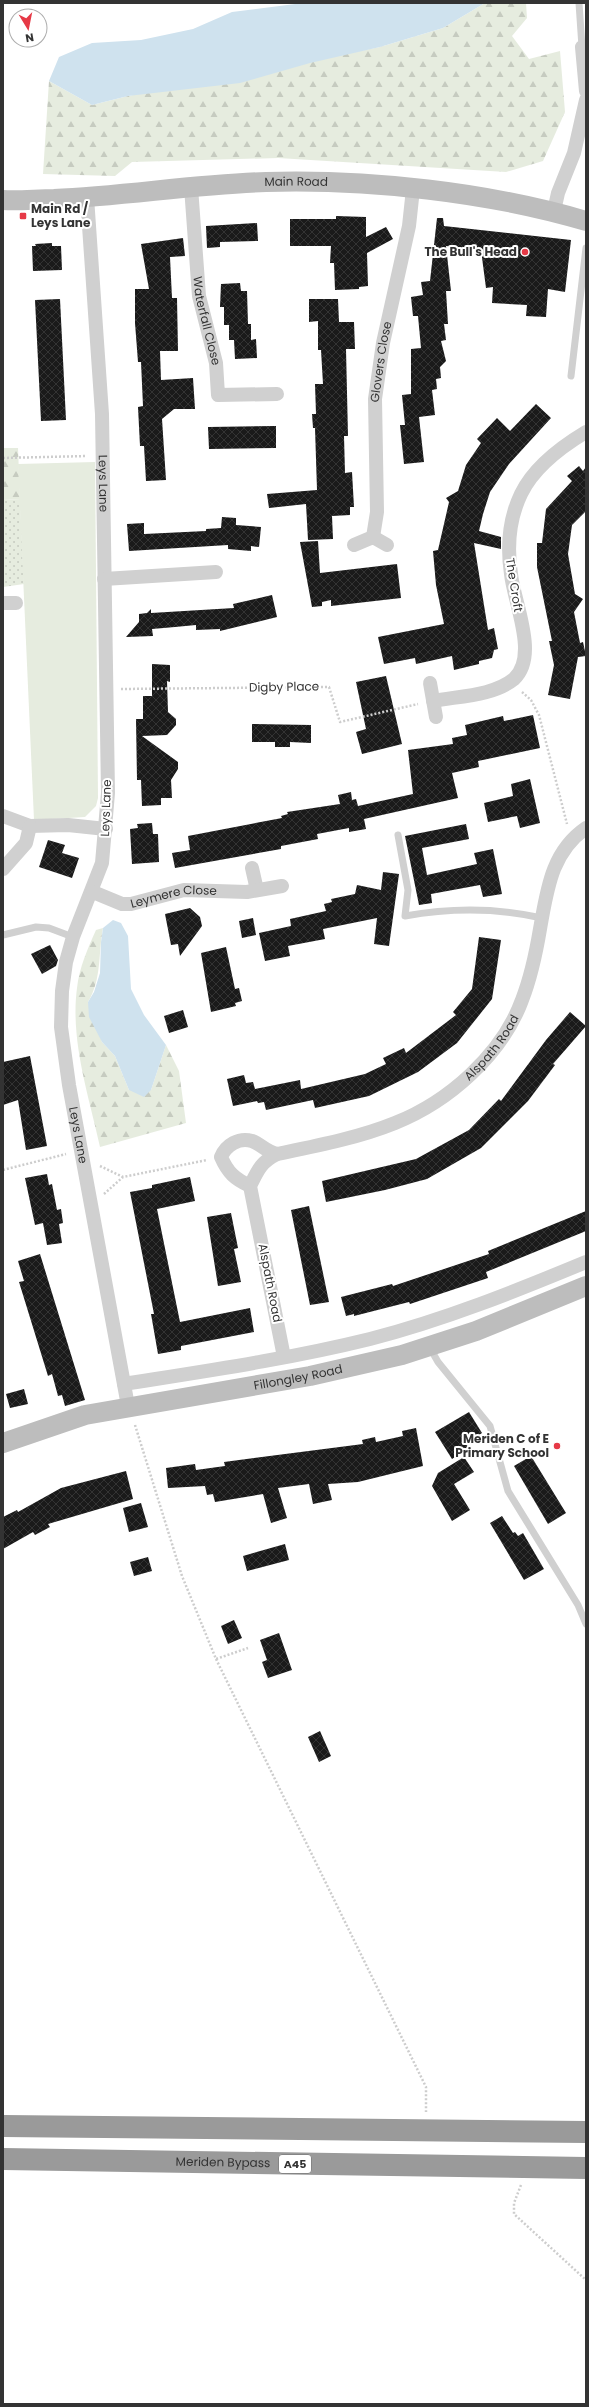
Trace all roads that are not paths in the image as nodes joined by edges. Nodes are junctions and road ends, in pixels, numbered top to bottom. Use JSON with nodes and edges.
{"nodes":[{"id":1,"x":578,"y":3,"type":"edge"},
{"id":2,"x":582,"y":47,"type":"joint"},
{"id":3,"x":586,"y":91,"type":"edge"},
{"id":4,"x":586,"y":100,"type":"edge"},
{"id":5,"x":191,"y":187,"type":"junction"},
{"id":6,"x":413,"y":189,"type":"junction"},
{"id":7,"x":87,"y":197,"type":"junction"},
{"id":8,"x":3,"y":200,"type":"edge"},
{"id":9,"x":554,"y":211,"type":"junction"},
{"id":10,"x":586,"y":221,"type":"edge"},
{"id":11,"x":586,"y":248,"type":"edge"},
{"id":12,"x":583,"y":282,"type":"edge"},
{"id":13,"x":571,"y":376,"type":"dead end"},
{"id":14,"x":277,"y":394,"type":"dead end"},
{"id":15,"x":586,"y":432,"type":"edge"},
{"id":16,"x":372,"y":537,"type":"junction"},
{"id":17,"x":354,"y":545,"type":"dead end"},
{"id":18,"x":387,"y":545,"type":"dead end"},
{"id":19,"x":216,"y":572,"type":"dead end"},
{"id":20,"x":104,"y":579,"type":"junction"},
{"id":21,"x":430,"y":683,"type":"dead end"},
{"id":22,"x":433,"y":701,"type":"junction"},
{"id":23,"x":436,"y":717,"type":"dead end"},
{"id":24,"x":3,"y":816,"type":"edge"},
{"id":25,"x":30,"y":826,"type":"junction"},
{"id":26,"x":586,"y":828,"type":"edge"},
{"id":27,"x":106,"y":829,"type":"junction"},
{"id":28,"x":398,"y":834,"type":"dead end"},
{"id":29,"x":252,"y":868,"type":"dead end"},
{"id":30,"x":3,"y":869,"type":"edge"},
{"id":31,"x":282,"y":886,"type":"dead end"},
{"id":32,"x":257,"y":890,"type":"junction"},
{"id":33,"x":93,"y":892,"type":"junction"},
{"id":34,"x":542,"y":918,"type":"junction"},
{"id":35,"x":3,"y":936,"type":"edge"},
{"id":36,"x":73,"y":937,"type":"junction"},
{"id":37,"x":277,"y":1154,"type":"junction"},
{"id":38,"x":250,"y":1186,"type":"junction"},
{"id":39,"x":586,"y":1262,"type":"edge"},
{"id":40,"x":586,"y":1286,"type":"edge"},
{"id":41,"x":429,"y":1347,"type":"junction"},
{"id":42,"x":284,"y":1357,"type":"junction"},
{"id":43,"x":124,"y":1384,"type":"junction"},
{"id":44,"x":128,"y":1406,"type":"junction"},
{"id":45,"x":3,"y":1442,"type":"edge"},
{"id":46,"x":586,"y":1624,"type":"edge"},
{"id":47,"x":3,"y":2126,"type":"edge"},
{"id":48,"x":586,"y":2132,"type":"edge"},
{"id":49,"x":3,"y":2159,"type":"edge"},
{"id":50,"x":586,"y":2168,"type":"edge"}],
"edges":[{"from":1,"to":2,"type":"lane"},
{"from":2,"to":3,"type":"street"},
{"from":4,"to":9,"type":"street"},
{"from":5,"to":6,"type":"main road","name":"Main Road"},
{"from":5,"to":7,"type":"main road","name":"Main Road"},
{"from":5,"to":14,"type":"street","name":"Waterfall Close"},
{"from":6,"to":9,"type":"main road","name":"Main Road"},
{"from":6,"to":16,"type":"street","name":"Glovers Close"},
{"from":7,"to":8,"type":"main road","name":"Main Road"},
{"from":7,"to":20,"type":"street","name":"Leys Lane"},
{"from":9,"to":10,"type":"main road","name":"Main Road"},
{"from":11,"to":12,"type":"lane"},
{"from":12,"to":13,"type":"lane"},
{"from":15,"to":22,"type":"street","name":"The Croft"},
{"from":16,"to":17,"type":"street"},
{"from":16,"to":18,"type":"street"},
{"from":19,"to":20,"type":"street"},
{"from":20,"to":27,"type":"street","name":"Leys Lane"},
{"from":21,"to":22,"type":"street"},
{"from":22,"to":23,"type":"street"},
{"from":24,"to":25,"type":"street"},
{"from":25,"to":27,"type":"street"},
{"from":25,"to":30,"type":"street"},
{"from":26,"to":34,"type":"street","name":"Alspath Road"},
{"from":27,"to":33,"type":"street","name":"Leys Lane"},
{"from":28,"to":34,"type":"lane"},
{"from":29,"to":32,"type":"street"},
{"from":31,"to":32,"type":"street","name":"Leymere Close"},
{"from":32,"to":33,"type":"street","name":"Leymere Close"},
{"from":33,"to":36,"type":"street","name":"Leys Lane"},
{"from":34,"to":37,"type":"street","name":"Alspath Road"},
{"from":35,"to":36,"type":"lane"},
{"from":36,"to":43,"type":"street","name":"Leys Lane"},
{"from":37,"to":38,"type":"street","name":"Alspath Road"},
{"from":37,"to":38,"type":"street"},
{"from":38,"to":42,"type":"street","name":"Alspath Road"},
{"from":39,"to":42,"type":"street","name":"Fillongley Road"},
{"from":40,"to":41,"type":"main road","name":"Fillongley Road"},
{"from":41,"to":44,"type":"main road","name":"Fillongley Road"},
{"from":41,"to":46,"type":"lane"},
{"from":42,"to":43,"type":"street","name":"Fillongley Road"},
{"from":43,"to":44,"type":"street","name":"Leys Lane"},
{"from":44,"to":45,"type":"main road","name":"Fillongley Road"},
{"from":47,"to":48,"type":"highway"},
{"from":49,"to":50,"type":"highway","name":"Meriden Bypass","number":"A45"}]}
